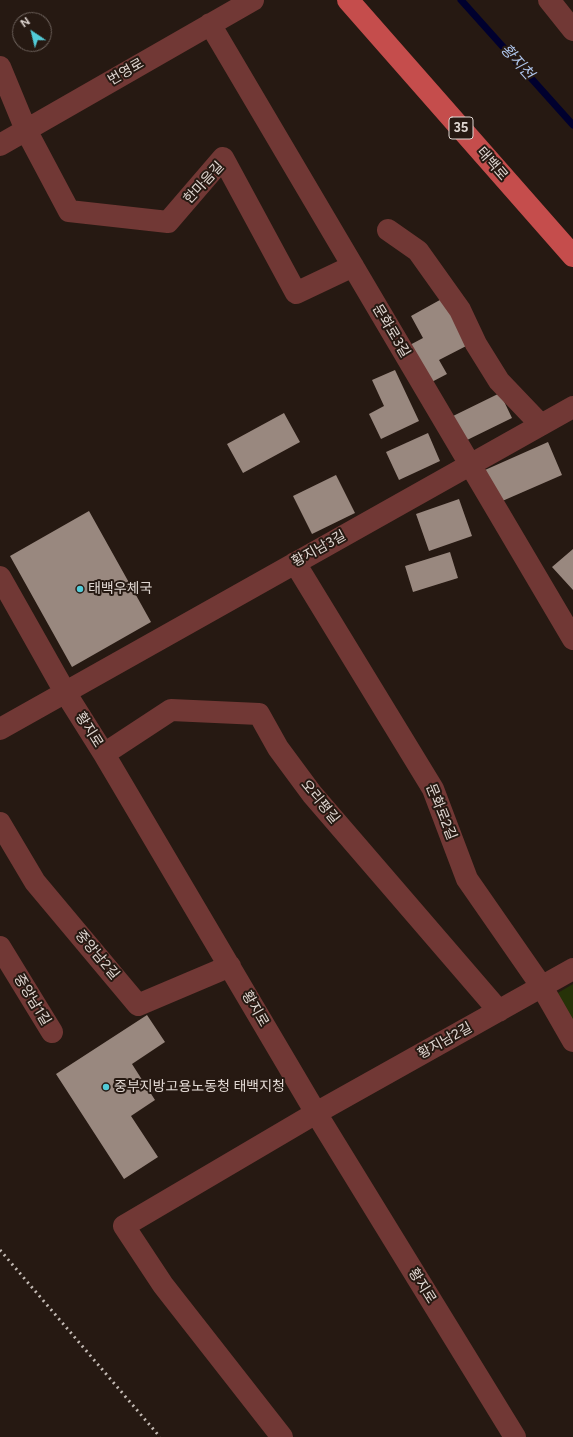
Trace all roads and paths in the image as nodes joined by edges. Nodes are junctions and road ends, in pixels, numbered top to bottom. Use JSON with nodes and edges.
{"nodes":[{"id":1,"x":253,"y":0,"type":"edge"},
{"id":2,"x":348,"y":0,"type":"edge"},
{"id":3,"x":549,"y":0,"type":"edge"},
{"id":4,"x":210,"y":24,"type":"junction"},
{"id":5,"x":573,"y":30,"type":"edge"},
{"id":6,"x":0,"y":67,"type":"edge"},
{"id":7,"x":26,"y":130,"type":"junction"},
{"id":8,"x":0,"y":145,"type":"edge"},
{"id":9,"x":388,"y":230,"type":"dead end"},
{"id":10,"x":573,"y":256,"type":"edge"},
{"id":11,"x":353,"y":266,"type":"junction"},
{"id":12,"x":573,"y":406,"type":"edge"},
{"id":13,"x":541,"y":425,"type":"junction"},
{"id":14,"x":470,"y":464,"type":"junction"},
{"id":15,"x":295,"y":563,"type":"junction"},
{"id":16,"x":0,"y":578,"type":"edge"},
{"id":17,"x":573,"y":639,"type":"edge"},
{"id":18,"x":65,"y":692,"type":"junction"},
{"id":19,"x":0,"y":728,"type":"edge"},
{"id":20,"x":104,"y":754,"type":"junction"},
{"id":21,"x":0,"y":823,"type":"edge"},
{"id":22,"x":0,"y":947,"type":"edge"},
{"id":23,"x":230,"y":966,"type":"junction"},
{"id":24,"x":573,"y":969,"type":"edge"},
{"id":25,"x":542,"y":987,"type":"junction"},
{"id":26,"x":499,"y":1011,"type":"junction"},
{"id":27,"x":52,"y":1032,"type":"dead end"},
{"id":28,"x":573,"y":1041,"type":"edge"},
{"id":29,"x":316,"y":1114,"type":"junction"},
{"id":30,"x":282,"y":1437,"type":"edge"},
{"id":31,"x":515,"y":1437,"type":"edge"}],
"edges":[{"from":1,"to":4,"type":"street","name":"번영로"},
{"from":2,"to":10,"type":"main road","name":"태백로","number":"35"},
{"from":3,"to":5,"type":"street"},
{"from":4,"to":7,"type":"street","name":"번영로"},
{"from":4,"to":11,"type":"street","name":"문화로3길"},
{"from":6,"to":7,"type":"street"},
{"from":7,"to":8,"type":"street","name":"번영로"},
{"from":7,"to":11,"type":"street","name":"한마음길"},
{"from":9,"to":13,"type":"street"},
{"from":11,"to":14,"type":"street","name":"문화로3길"},
{"from":12,"to":13,"type":"street","name":"황지남3길"},
{"from":13,"to":14,"type":"street","name":"황지남3길"},
{"from":14,"to":15,"type":"street","name":"황지남3길"},
{"from":14,"to":17,"type":"street","name":"문화로3길"},
{"from":15,"to":18,"type":"street","name":"황지남3길"},
{"from":15,"to":25,"type":"street","name":"문화로2길"},
{"from":16,"to":18,"type":"street","name":"황지로"},
{"from":18,"to":19,"type":"street","name":"황지남3길"},
{"from":18,"to":20,"type":"street","name":"황지로"},
{"from":20,"to":23,"type":"street","name":"황지로"},
{"from":20,"to":26,"type":"street","name":"오리평길"},
{"from":21,"to":23,"type":"street","name":"중앙남2길"},
{"from":22,"to":27,"type":"street","name":"중앙남1길"},
{"from":23,"to":29,"type":"street","name":"황지로"},
{"from":24,"to":25,"type":"street","name":"황지남2길"},
{"from":25,"to":26,"type":"street","name":"황지남2길"},
{"from":25,"to":28,"type":"street","name":"문화로2길"},
{"from":26,"to":29,"type":"street","name":"황지남2길"},
{"from":29,"to":30,"type":"street","name":"황지남2길"},
{"from":29,"to":31,"type":"street","name":"황지로"}]}
